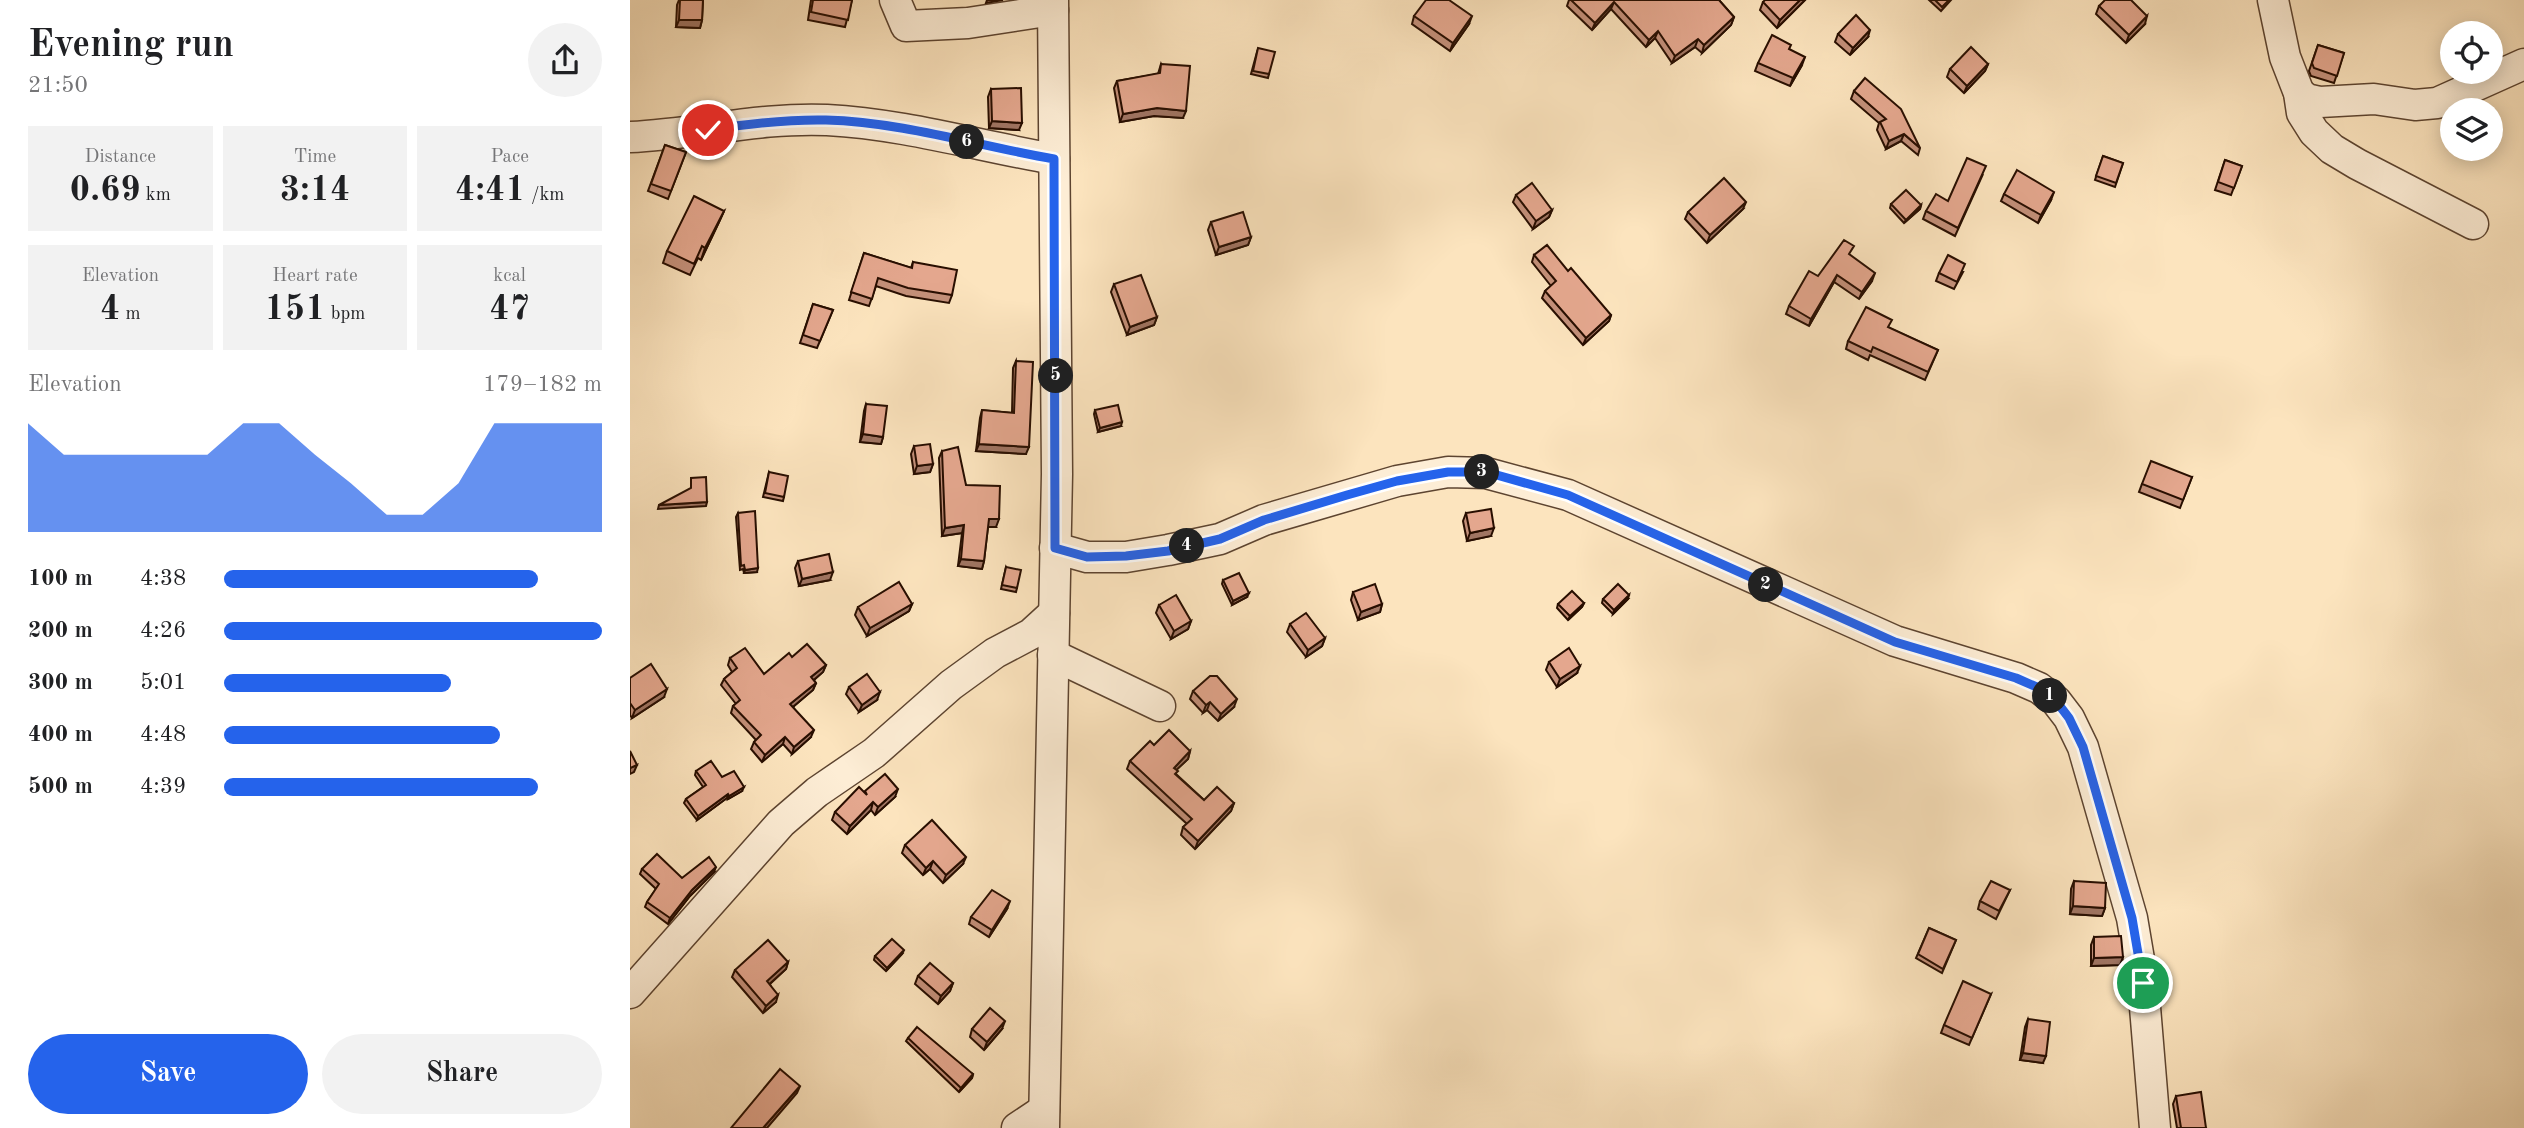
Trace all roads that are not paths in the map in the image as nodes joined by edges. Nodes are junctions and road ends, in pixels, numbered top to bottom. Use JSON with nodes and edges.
{"nodes":[{"id":1,"x":895,"y":0,"type":"edge"},
{"id":2,"x":2273,"y":0,"type":"edge"},
{"id":3,"x":1053,"y":5,"type":"edge"},
{"id":4,"x":2524,"y":64,"type":"edge"},
{"id":5,"x":2299,"y":93,"type":"junction"},
{"id":6,"x":630,"y":137,"type":"edge"},
{"id":7,"x":1054,"y":159,"type":"junction"},
{"id":8,"x":2473,"y":224,"type":"dead end"},
{"id":9,"x":1055,"y":548,"type":"junction"},
{"id":10,"x":1054,"y":613,"type":"junction"},
{"id":11,"x":1053,"y":655,"type":"junction"},
{"id":12,"x":1160,"y":706,"type":"dead end"},
{"id":13,"x":630,"y":993,"type":"edge"},
{"id":14,"x":1044,"y":1119,"type":"edge"},
{"id":15,"x":1017,"y":1128,"type":"edge"},
{"id":16,"x":2155,"y":1128,"type":"edge"}],
"edges":[{"from":1,"to":3,"type":"street"},
{"from":2,"to":5,"type":"street"},
{"from":3,"to":7,"type":"street"},
{"from":4,"to":5,"type":"street"},
{"from":5,"to":8,"type":"street"},
{"from":6,"to":7,"type":"street"},
{"from":7,"to":9,"type":"street"},
{"from":9,"to":10,"type":"street"},
{"from":9,"to":16,"type":"street"},
{"from":10,"to":11,"type":"street"},
{"from":10,"to":13,"type":"street"},
{"from":11,"to":12,"type":"street"},
{"from":11,"to":14,"type":"street"},
{"from":14,"to":15,"type":"street"}]}
